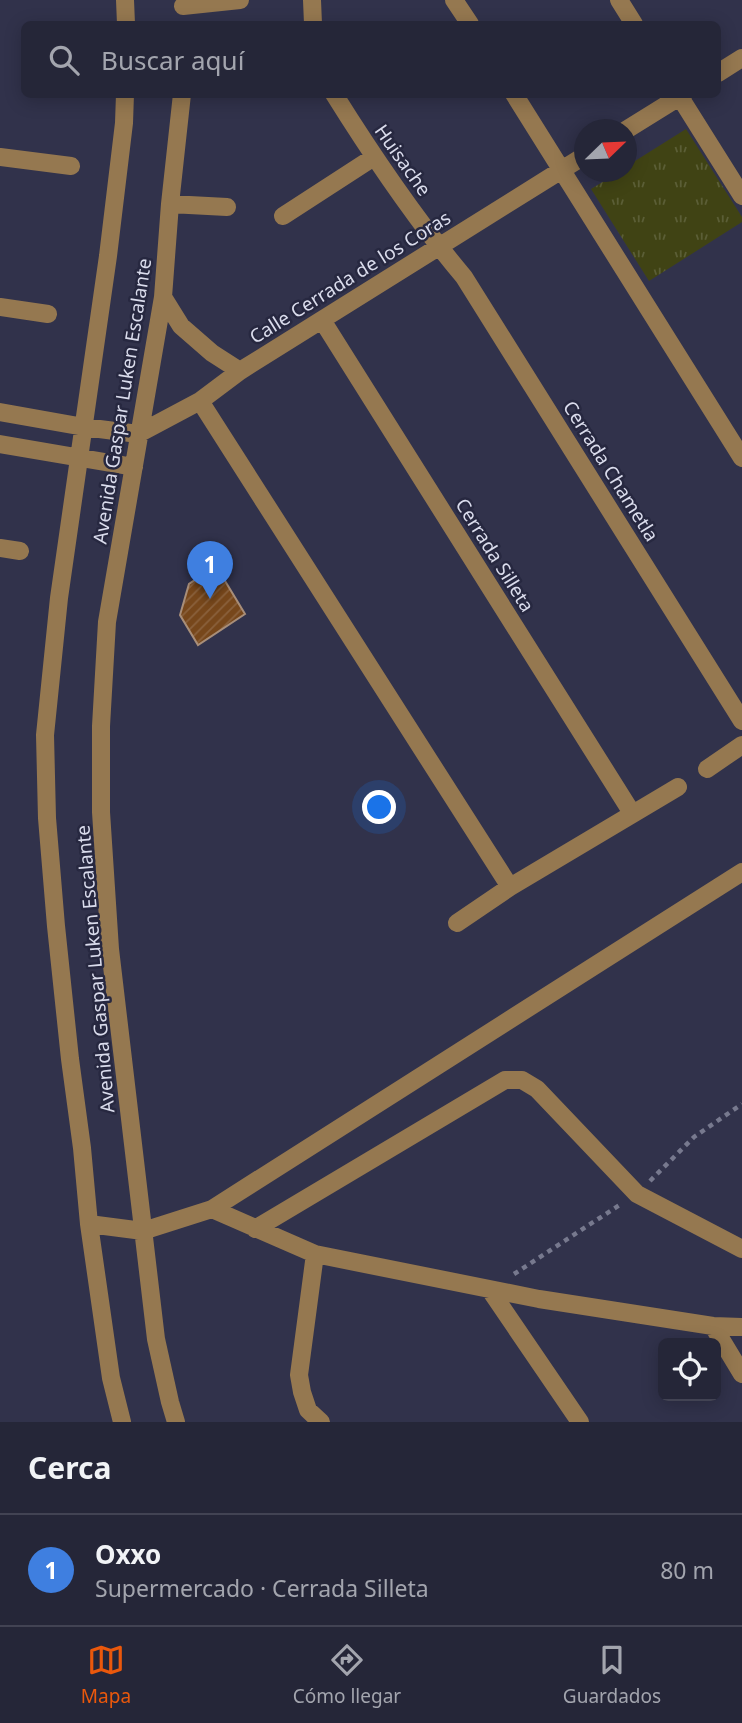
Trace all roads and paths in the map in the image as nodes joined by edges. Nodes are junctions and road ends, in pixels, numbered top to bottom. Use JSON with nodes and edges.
{"nodes":[{"id":1,"x":125,"y":0,"type":"edge"},
{"id":2,"x":240,"y":0,"type":"edge"},
{"id":3,"x":312,"y":0,"type":"edge"},
{"id":4,"x":454,"y":0,"type":"edge"},
{"id":5,"x":619,"y":0,"type":"edge"},
{"id":6,"x":183,"y":3,"type":"edge"},
{"id":7,"x":126,"y":21,"type":"edge"},
{"id":8,"x":183,"y":21,"type":"edge"},
{"id":9,"x":313,"y":21,"type":"edge"},
{"id":10,"x":468,"y":21,"type":"edge"},
{"id":11,"x":632,"y":21,"type":"edge"},
{"id":12,"x":742,"y":58,"type":"edge"},
{"id":13,"x":721,"y":71,"type":"edge"},
{"id":14,"x":125,"y":98,"type":"edge"},
{"id":15,"x":182,"y":98,"type":"edge"},
{"id":16,"x":337,"y":98,"type":"edge"},
{"id":17,"x":517,"y":98,"type":"edge"},
{"id":18,"x":675,"y":98,"type":"edge"},
{"id":19,"x":682,"y":98,"type":"edge"},
{"id":20,"x":637,"y":123,"type":"edge"},
{"id":21,"x":0,"y":157,"type":"edge"},
{"id":22,"x":374,"y":157,"type":"junction"},
{"id":23,"x":574,"y":162,"type":"edge"},
{"id":24,"x":71,"y":166,"type":"dead end"},
{"id":25,"x":562,"y":170,"type":"junction"},
{"id":26,"x":742,"y":196,"type":"edge"},
{"id":27,"x":170,"y":204,"type":"junction"},
{"id":28,"x":227,"y":207,"type":"dead end"},
{"id":29,"x":283,"y":216,"type":"dead end"},
{"id":30,"x":439,"y":247,"type":"junction"},
{"id":31,"x":163,"y":297,"type":"junction"},
{"id":32,"x":0,"y":307,"type":"edge"},
{"id":33,"x":48,"y":314,"type":"dead end"},
{"id":34,"x":323,"y":320,"type":"junction"},
{"id":35,"x":240,"y":371,"type":"junction"},
{"id":36,"x":200,"y":401,"type":"junction"},
{"id":37,"x":0,"y":412,"type":"edge"},
{"id":38,"x":85,"y":427,"type":"junction"},
{"id":39,"x":138,"y":434,"type":"junction"},
{"id":40,"x":0,"y":444,"type":"edge"},
{"id":41,"x":742,"y":458,"type":"edge"},
{"id":42,"x":80,"y":459,"type":"junction"},
{"id":43,"x":134,"y":467,"type":"junction"},
{"id":44,"x":0,"y":548,"type":"edge"},
{"id":45,"x":20,"y":551,"type":"dead end"},
{"id":46,"x":742,"y":721,"type":"edge"},
{"id":47,"x":742,"y":745,"type":"edge"},
{"id":48,"x":707,"y":769,"type":"dead end"},
{"id":49,"x":678,"y":787,"type":"dead end"},
{"id":50,"x":632,"y":813,"type":"junction"},
{"id":51,"x":742,"y":872,"type":"edge"},
{"id":52,"x":510,"y":887,"type":"junction"},
{"id":53,"x":457,"y":923,"type":"dead end"},
{"id":54,"x":212,"y":1209,"type":"junction"},
{"id":55,"x":89,"y":1224,"type":"junction"},
{"id":56,"x":255,"y":1229,"type":"junction"},
{"id":57,"x":143,"y":1231,"type":"junction"},
{"id":58,"x":742,"y":1249,"type":"edge"},
{"id":59,"x":315,"y":1254,"type":"junction"},
{"id":60,"x":490,"y":1290,"type":"junction"},
{"id":61,"x":712,"y":1326,"type":"junction"},
{"id":62,"x":742,"y":1328,"type":"edge"},
{"id":63,"x":742,"y":1374,"type":"edge"},
{"id":64,"x":122,"y":1422,"type":"edge"},
{"id":65,"x":176,"y":1422,"type":"edge"},
{"id":66,"x":321,"y":1422,"type":"edge"},
{"id":67,"x":580,"y":1422,"type":"edge"}],
"edges":[{"from":1,"to":7,"type":"street"},
{"from":2,"to":6,"type":"street"},
{"from":3,"to":9,"type":"street"},
{"from":4,"to":10,"type":"street"},
{"from":5,"to":11,"type":"street"},
{"from":6,"to":8,"type":"street"},
{"from":12,"to":13,"type":"street"},
{"from":14,"to":38,"type":"street","name":"Avenida Gaspar Luken Escalante"},
{"from":15,"to":27,"type":"street","name":"Avenida Gaspar Luken Escalante"},
{"from":16,"to":22,"type":"street","name":"Huisache"},
{"from":17,"to":25,"type":"street"},
{"from":18,"to":20,"type":"street"},
{"from":19,"to":26,"type":"street"},
{"from":21,"to":24,"type":"street"},
{"from":22,"to":29,"type":"street"},
{"from":22,"to":30,"type":"street","name":"Huisache"},
{"from":23,"to":25,"type":"street","name":"Calle Cerrada de los Coras"},
{"from":25,"to":30,"type":"street","name":"Calle Cerrada de los Coras"},
{"from":25,"to":41,"type":"street"},
{"from":27,"to":28,"type":"street"},
{"from":27,"to":31,"type":"street","name":"Avenida Gaspar Luken Escalante"},
{"from":30,"to":34,"type":"street","name":"Calle Cerrada de los Coras"},
{"from":30,"to":46,"type":"street","name":"Cerrada Chametla"},
{"from":31,"to":35,"type":"street"},
{"from":31,"to":39,"type":"street","name":"Avenida Gaspar Luken Escalante"},
{"from":32,"to":33,"type":"street"},
{"from":34,"to":35,"type":"street","name":"Calle Cerrada de los Coras"},
{"from":34,"to":50,"type":"street","name":"Cerrada Silleta"},
{"from":35,"to":36,"type":"street","name":"Calle Cerrada de los Coras"},
{"from":36,"to":39,"type":"street","name":"Calle Cerrada de los Coras"},
{"from":36,"to":52,"type":"street"},
{"from":37,"to":38,"type":"street"},
{"from":38,"to":39,"type":"street"},
{"from":38,"to":42,"type":"street","name":"Avenida Gaspar Luken Escalante"},
{"from":39,"to":43,"type":"street","name":"Avenida Gaspar Luken Escalante"},
{"from":40,"to":42,"type":"street"},
{"from":42,"to":43,"type":"street"},
{"from":42,"to":55,"type":"street","name":"Avenida Gaspar Luken Escalante"},
{"from":43,"to":57,"type":"street","name":"Avenida Gaspar Luken Escalante"},
{"from":44,"to":45,"type":"street"},
{"from":47,"to":48,"type":"street"},
{"from":49,"to":50,"type":"street"},
{"from":50,"to":52,"type":"street"},
{"from":51,"to":54,"type":"street"},
{"from":52,"to":53,"type":"street"},
{"from":54,"to":56,"type":"street"},
{"from":54,"to":57,"type":"street"},
{"from":55,"to":57,"type":"street"},
{"from":55,"to":64,"type":"street","name":"Avenida Gaspar Luken Escalante"},
{"from":56,"to":58,"type":"street"},
{"from":56,"to":59,"type":"street"},
{"from":57,"to":65,"type":"street","name":"Avenida Gaspar Luken Escalante"},
{"from":59,"to":60,"type":"street"},
{"from":59,"to":66,"type":"street"},
{"from":60,"to":61,"type":"street"},
{"from":60,"to":67,"type":"street"},
{"from":61,"to":62,"type":"street"},
{"from":61,"to":63,"type":"street"}]}
